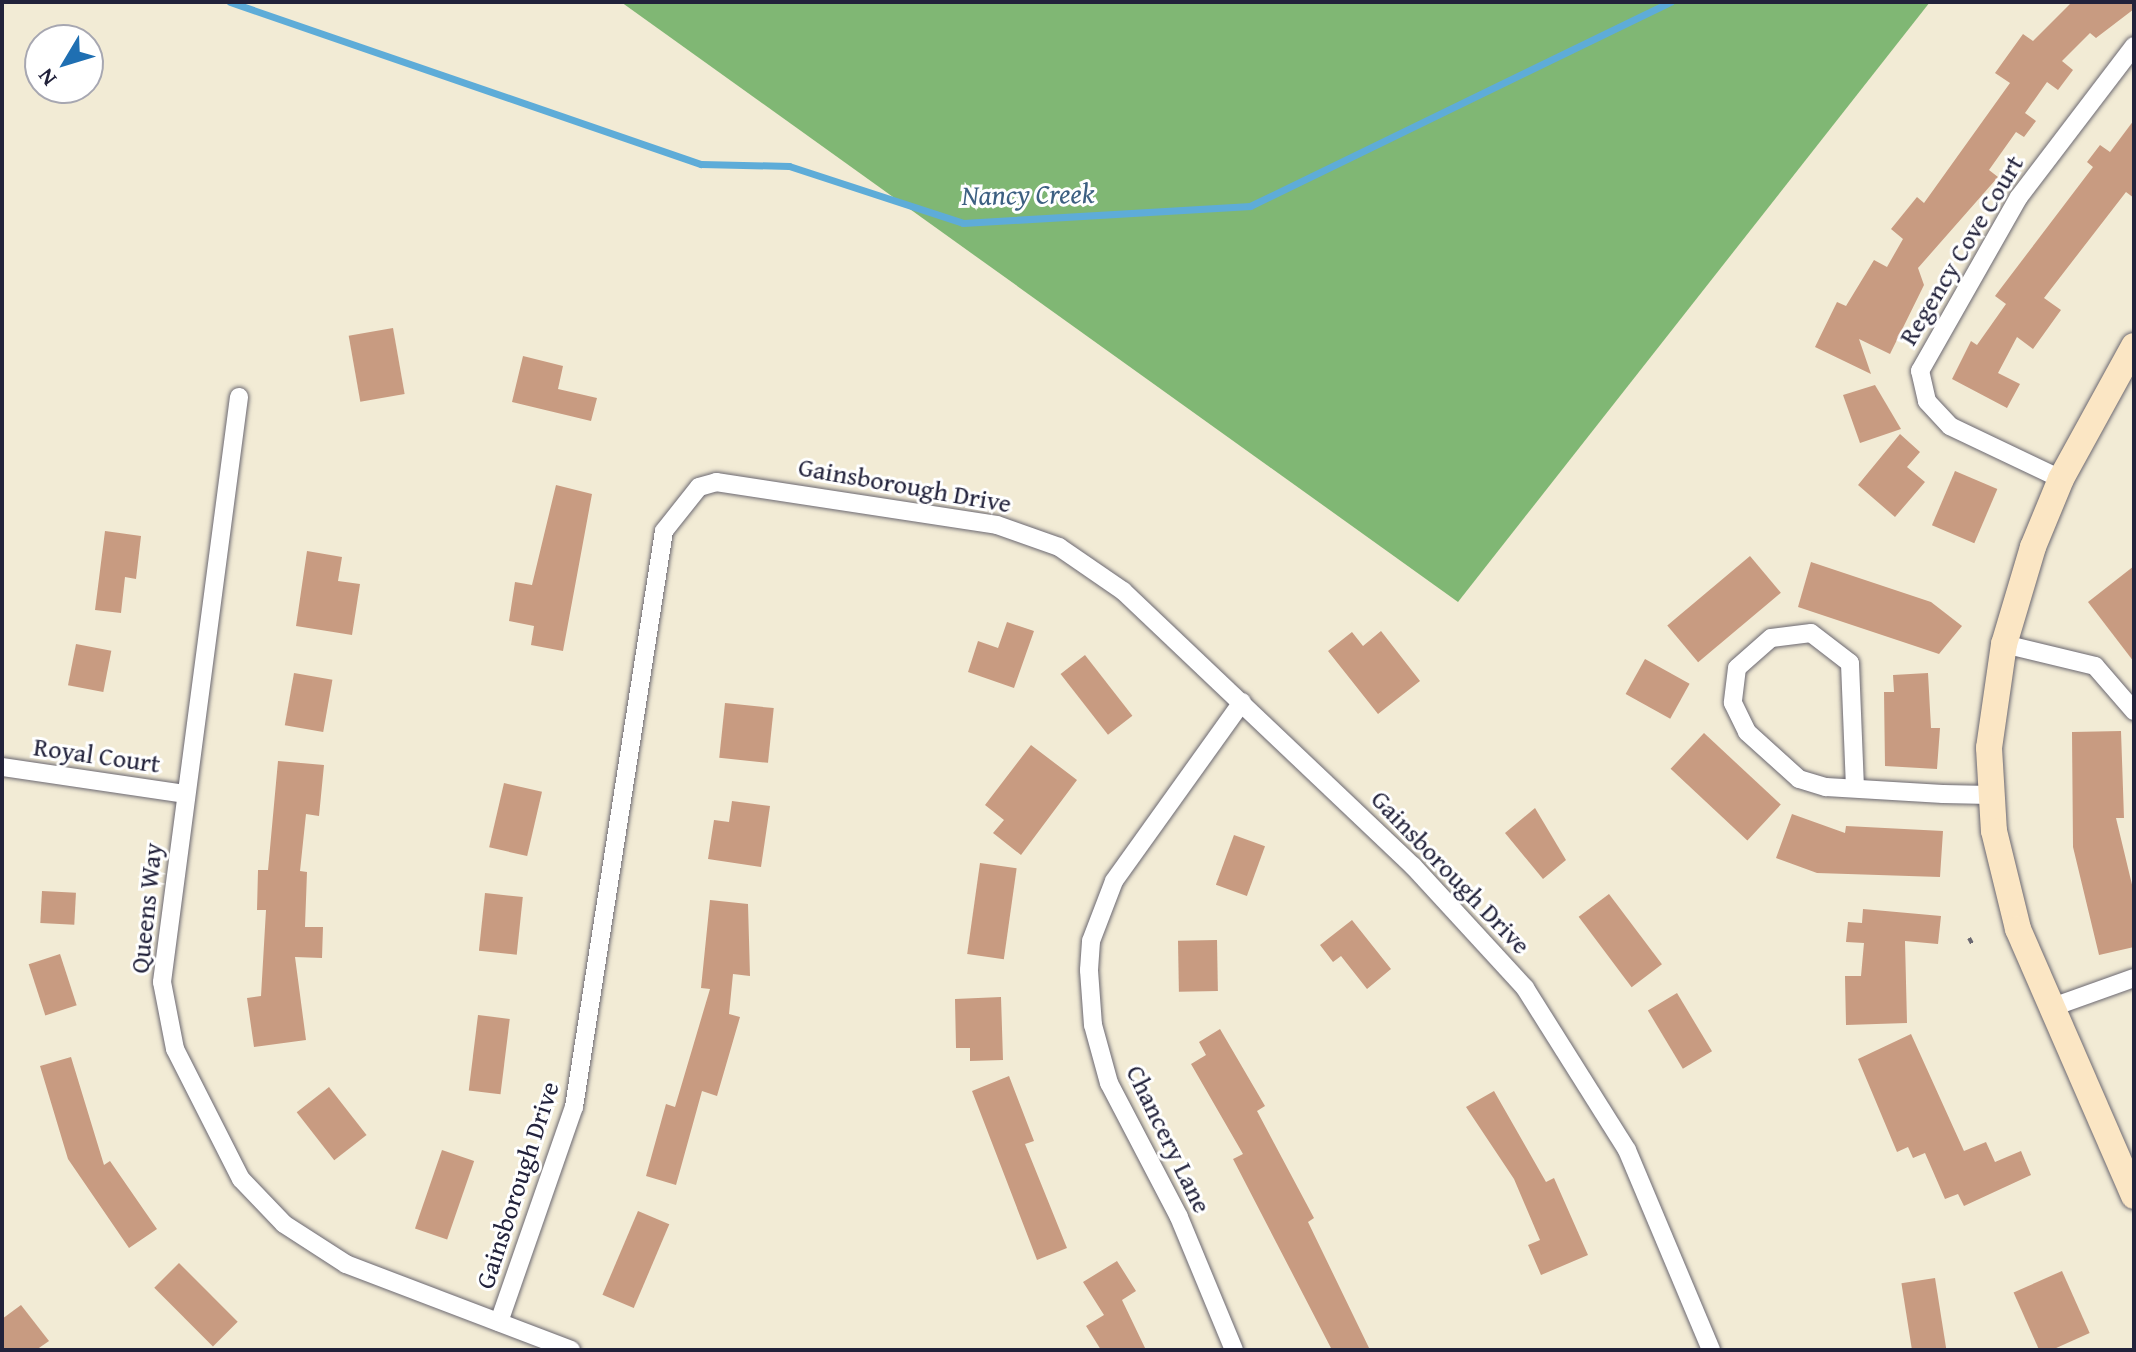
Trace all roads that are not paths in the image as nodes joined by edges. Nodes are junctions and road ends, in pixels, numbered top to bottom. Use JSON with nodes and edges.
{"nodes":[{"id":1,"x":2134,"y":46,"type":"edge"},
{"id":2,"x":2134,"y":346,"type":"edge"},
{"id":3,"x":239,"y":397,"type":"dead end"},
{"id":4,"x":2061,"y":479,"type":"junction"},
{"id":5,"x":2004,"y":644,"type":"junction"},
{"id":6,"x":1242,"y":702,"type":"junction"},
{"id":7,"x":2134,"y":711,"type":"edge"},
{"id":8,"x":2,"y":767,"type":"edge"},
{"id":9,"x":1855,"y":788,"type":"junction"},
{"id":10,"x":184,"y":794,"type":"junction"},
{"id":11,"x":1990,"y":795,"type":"junction"},
{"id":12,"x":2134,"y":978,"type":"edge"},
{"id":13,"x":2050,"y":1008,"type":"junction"},
{"id":14,"x":2134,"y":1196,"type":"edge"},
{"id":15,"x":499,"y":1322,"type":"junction"},
{"id":16,"x":571,"y":1350,"type":"edge"},
{"id":17,"x":1234,"y":1350,"type":"edge"},
{"id":18,"x":1711,"y":1350,"type":"edge"}],
"edges":[{"from":1,"to":4,"type":"street","name":"Regency Cove Court"},
{"from":2,"to":4,"type":"street"},
{"from":3,"to":10,"type":"street","name":"Queens Way"},
{"from":4,"to":5,"type":"street"},
{"from":5,"to":7,"type":"street"},
{"from":5,"to":11,"type":"street"},
{"from":6,"to":15,"type":"street","name":"Gainsborough Drive"},
{"from":6,"to":17,"type":"street","name":"Chancery Lane"},
{"from":6,"to":18,"type":"street","name":"Gainsborough Drive"},
{"from":8,"to":10,"type":"street","name":"Royal Court"},
{"from":9,"to":9,"type":"street"},
{"from":9,"to":11,"type":"street"},
{"from":10,"to":15,"type":"street","name":"Queens Way"},
{"from":11,"to":13,"type":"street"},
{"from":12,"to":13,"type":"street"},
{"from":13,"to":14,"type":"street"},
{"from":15,"to":16,"type":"street","name":"Queens Way"}]}
